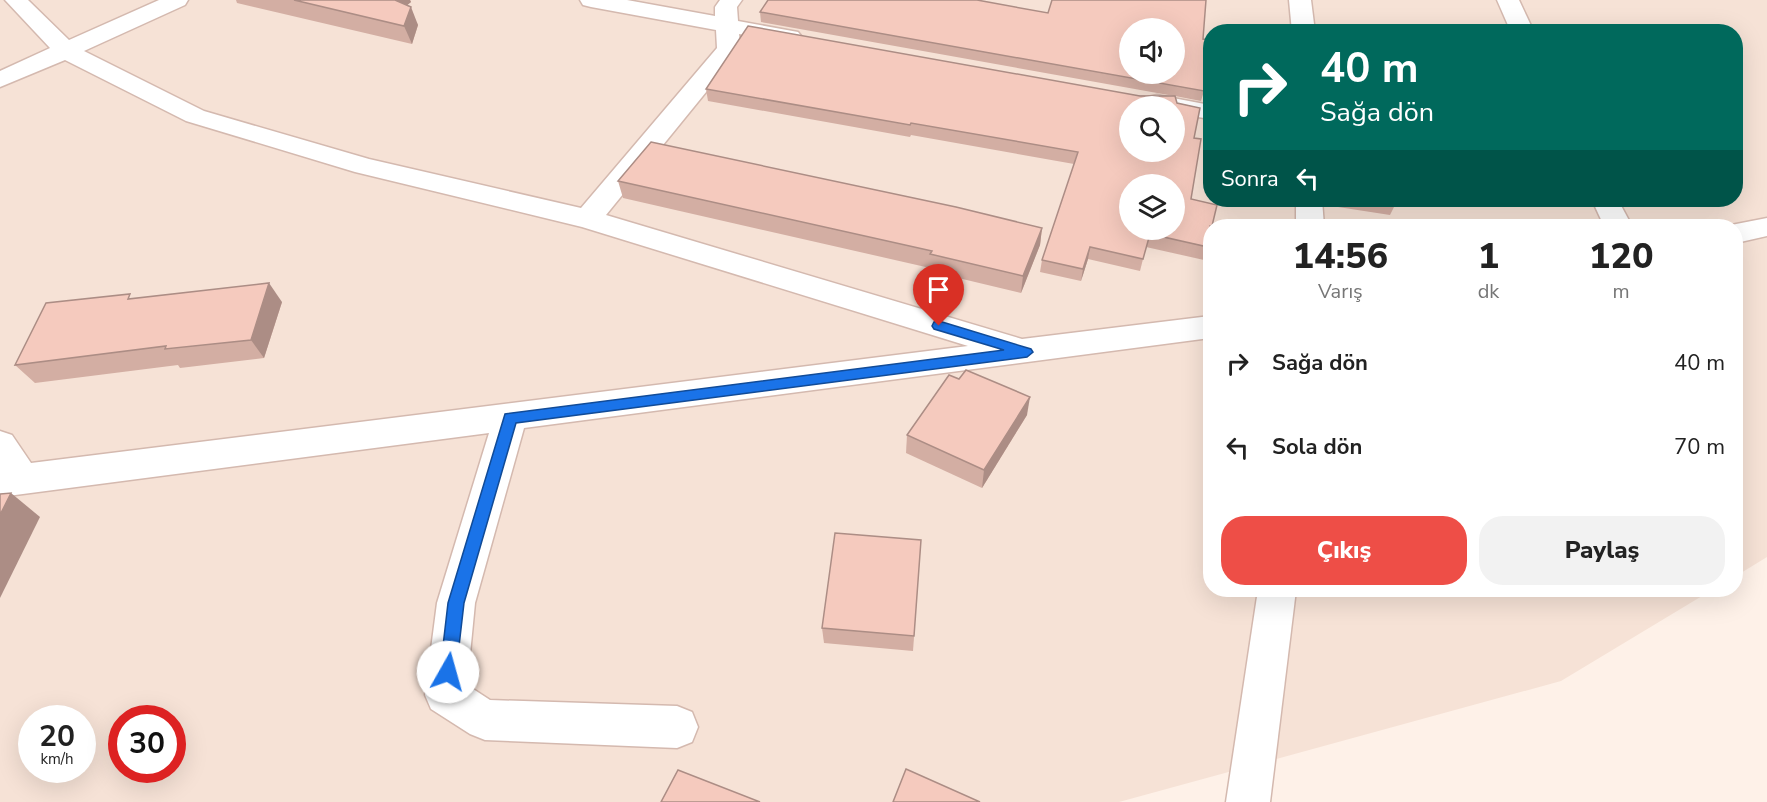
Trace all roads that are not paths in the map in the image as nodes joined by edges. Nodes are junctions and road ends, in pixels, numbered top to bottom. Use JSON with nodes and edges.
{"nodes":[{"id":1,"x":16,"y":0,"type":"edge"},
{"id":2,"x":177,"y":0,"type":"edge"},
{"id":3,"x":591,"y":0,"type":"edge"},
{"id":4,"x":731,"y":0,"type":"edge"},
{"id":5,"x":1300,"y":0,"type":"edge"},
{"id":6,"x":1508,"y":0,"type":"edge"},
{"id":7,"x":1303,"y":24,"type":"edge"},
{"id":8,"x":1520,"y":24,"type":"edge"},
{"id":9,"x":729,"y":27,"type":"junction"},
{"id":10,"x":811,"y":41,"type":"edge"},
{"id":11,"x":66,"y":51,"type":"junction"},
{"id":12,"x":0,"y":80,"type":"edge"},
{"id":13,"x":1185,"y":107,"type":"edge"},
{"id":14,"x":1203,"y":111,"type":"edge"},
{"id":15,"x":587,"y":219,"type":"junction"},
{"id":16,"x":1767,"y":227,"type":"edge"},
{"id":17,"x":1743,"y":232,"type":"edge"},
{"id":18,"x":1203,"y":328,"type":"edge"},
{"id":19,"x":1027,"y":352,"type":"junction"},
{"id":20,"x":510,"y":418,"type":"junction"},
{"id":21,"x":0,"y":445,"type":"edge"},
{"id":22,"x":11,"y":481,"type":"edge"},
{"id":23,"x":1276,"y":597,"type":"edge"},
{"id":24,"x":677,"y":727,"type":"dead end"},
{"id":25,"x":1248,"y":802,"type":"edge"}],
"edges":[{"from":1,"to":11,"type":"street"},
{"from":2,"to":11,"type":"street"},
{"from":3,"to":9,"type":"street"},
{"from":4,"to":9,"type":"street"},
{"from":5,"to":7,"type":"street"},
{"from":6,"to":8,"type":"street"},
{"from":9,"to":10,"type":"street"},
{"from":9,"to":15,"type":"street"},
{"from":11,"to":12,"type":"street"},
{"from":11,"to":15,"type":"street"},
{"from":13,"to":14,"type":"street"},
{"from":15,"to":19,"type":"street"},
{"from":16,"to":17,"type":"street"},
{"from":18,"to":19,"type":"street"},
{"from":19,"to":20,"type":"street"},
{"from":20,"to":22,"type":"street"},
{"from":20,"to":24,"type":"street"},
{"from":21,"to":22,"type":"street"},
{"from":23,"to":25,"type":"street"}]}
